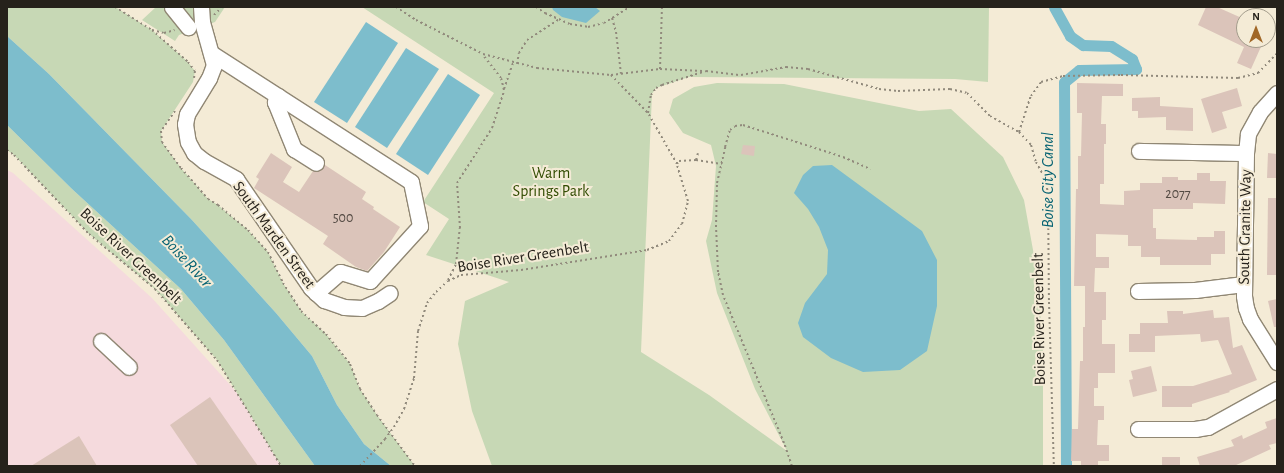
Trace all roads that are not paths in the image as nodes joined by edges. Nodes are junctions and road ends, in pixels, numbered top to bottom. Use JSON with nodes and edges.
{"nodes":[{"id":1,"x":172,"y":7,"type":"edge"},
{"id":2,"x":201,"y":7,"type":"edge"},
{"id":3,"x":188,"y":27,"type":"dead end"},
{"id":4,"x":211,"y":53,"type":"junction"},
{"id":5,"x":1277,"y":93,"type":"edge"},
{"id":6,"x":278,"y":96,"type":"junction"},
{"id":7,"x":1139,"y":151,"type":"dead end"},
{"id":8,"x":1246,"y":153,"type":"junction"},
{"id":9,"x":316,"y":163,"type":"dead end"},
{"id":10,"x":1244,"y":284,"type":"junction"},
{"id":11,"x":1138,"y":290,"type":"dead end"},
{"id":12,"x":316,"y":293,"type":"junction"},
{"id":13,"x":390,"y":293,"type":"dead end"},
{"id":14,"x":101,"y":341,"type":"dead end"},
{"id":15,"x":1277,"y":362,"type":"edge"},
{"id":16,"x":129,"y":367,"type":"dead end"},
{"id":17,"x":1277,"y":389,"type":"edge"},
{"id":18,"x":1138,"y":429,"type":"dead end"}],
"edges":[{"from":1,"to":3,"type":"street"},
{"from":2,"to":4,"type":"street","name":"South Marden Street"},
{"from":4,"to":6,"type":"street"},
{"from":4,"to":12,"type":"street","name":"South Marden Street"},
{"from":5,"to":8,"type":"street","name":"South Granite Way"},
{"from":6,"to":9,"type":"street"},
{"from":6,"to":12,"type":"street"},
{"from":7,"to":8,"type":"street"},
{"from":8,"to":10,"type":"street","name":"South Granite Way"},
{"from":10,"to":11,"type":"street"},
{"from":10,"to":15,"type":"street","name":"South Granite Way"},
{"from":12,"to":13,"type":"street","name":"South Marden Street"},
{"from":14,"to":16,"type":"street"},
{"from":17,"to":18,"type":"street"}]}
